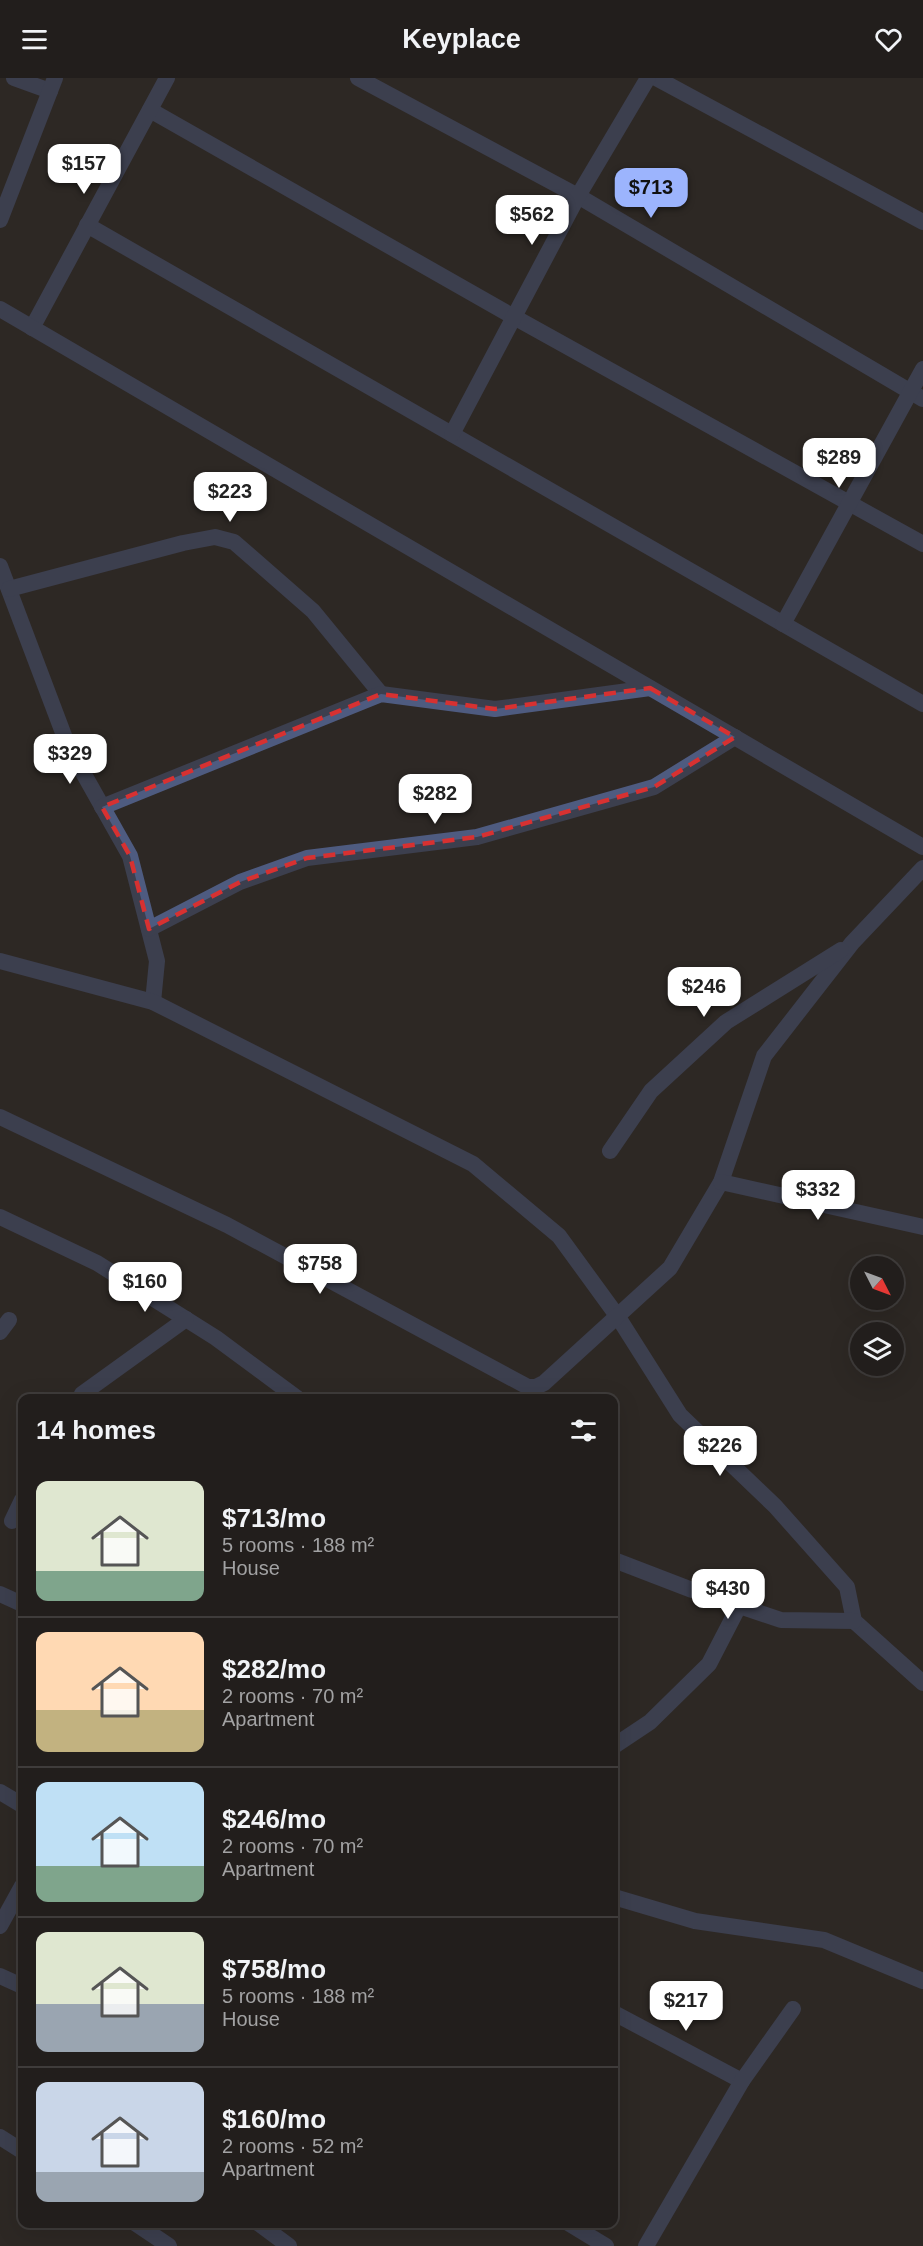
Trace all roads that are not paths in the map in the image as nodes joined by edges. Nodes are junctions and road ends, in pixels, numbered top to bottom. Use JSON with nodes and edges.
{"nodes":[{"id":1,"x":14,"y":78,"type":"edge"},
{"id":2,"x":167,"y":78,"type":"edge"},
{"id":3,"x":358,"y":78,"type":"edge"},
{"id":4,"x":648,"y":78,"type":"edge"},
{"id":5,"x":656,"y":78,"type":"edge"},
{"id":6,"x":52,"y":84,"type":"edge"},
{"id":7,"x":150,"y":110,"type":"junction"},
{"id":8,"x":5,"y":191,"type":"edge"},
{"id":9,"x":578,"y":196,"type":"junction"},
{"id":10,"x":0,"y":220,"type":"edge"},
{"id":11,"x":923,"y":222,"type":"edge"},
{"id":12,"x":87,"y":225,"type":"junction"},
{"id":13,"x":0,"y":309,"type":"edge"},
{"id":14,"x":514,"y":317,"type":"junction"},
{"id":15,"x":32,"y":328,"type":"junction"},
{"id":16,"x":923,"y":369,"type":"edge"},
{"id":17,"x":917,"y":395,"type":"edge"},
{"id":18,"x":452,"y":434,"type":"junction"},
{"id":19,"x":851,"y":503,"type":"junction"},
{"id":20,"x":923,"y":544,"type":"edge"},
{"id":21,"x":0,"y":566,"type":"edge"},
{"id":22,"x":9,"y":589,"type":"junction"},
{"id":23,"x":783,"y":624,"type":"junction"},
{"id":24,"x":650,"y":688,"type":"junction"},
{"id":25,"x":381,"y":694,"type":"junction"},
{"id":26,"x":923,"y":704,"type":"edge"},
{"id":27,"x":735,"y":737,"type":"junction"},
{"id":28,"x":102,"y":807,"type":"junction"},
{"id":29,"x":923,"y":847,"type":"edge"},
{"id":30,"x":923,"y":868,"type":"edge"},
{"id":31,"x":149,"y":929,"type":"junction"},
{"id":32,"x":852,"y":943,"type":"junction"},
{"id":33,"x":0,"y":962,"type":"edge"},
{"id":34,"x":153,"y":1002,"type":"junction"},
{"id":35,"x":0,"y":1117,"type":"edge"},
{"id":36,"x":610,"y":1151,"type":"dead end"},
{"id":37,"x":721,"y":1182,"type":"junction"},
{"id":38,"x":0,"y":1217,"type":"edge"},
{"id":39,"x":923,"y":1227,"type":"edge"},
{"id":40,"x":618,"y":1317,"type":"junction"},
{"id":41,"x":186,"y":1319,"type":"junction"},
{"id":42,"x":82,"y":1394,"type":"edge"},
{"id":43,"x":292,"y":1394,"type":"edge"},
{"id":44,"x":18,"y":1508,"type":"edge"},
{"id":45,"x":12,"y":1521,"type":"dead end"},
{"id":46,"x":618,"y":1561,"type":"edge"},
{"id":47,"x":0,"y":1594,"type":"edge"},
{"id":48,"x":18,"y":1602,"type":"edge"},
{"id":49,"x":739,"y":1606,"type":"junction"},
{"id":50,"x":854,"y":1621,"type":"junction"},
{"id":51,"x":923,"y":1683,"type":"edge"},
{"id":52,"x":618,"y":1743,"type":"edge"},
{"id":53,"x":0,"y":1792,"type":"edge"},
{"id":54,"x":18,"y":1803,"type":"edge"},
{"id":55,"x":18,"y":1893,"type":"edge"},
{"id":56,"x":618,"y":1899,"type":"edge"},
{"id":57,"x":0,"y":1926,"type":"edge"},
{"id":58,"x":0,"y":1976,"type":"edge"},
{"id":59,"x":923,"y":1981,"type":"edge"},
{"id":60,"x":18,"y":1984,"type":"edge"},
{"id":61,"x":793,"y":2009,"type":"dead end"},
{"id":62,"x":618,"y":2015,"type":"edge"},
{"id":63,"x":742,"y":2080,"type":"junction"},
{"id":64,"x":0,"y":2137,"type":"edge"},
{"id":65,"x":18,"y":2148,"type":"edge"},
{"id":66,"x":142,"y":2228,"type":"edge"},
{"id":67,"x":265,"y":2228,"type":"edge"},
{"id":68,"x":576,"y":2228,"type":"edge"},
{"id":69,"x":169,"y":2246,"type":"edge"},
{"id":70,"x":289,"y":2246,"type":"edge"},
{"id":71,"x":606,"y":2246,"type":"edge"},
{"id":72,"x":646,"y":2246,"type":"edge"}],
"edges":[{"from":1,"to":6,"type":"street"},
{"from":2,"to":7,"type":"street"},
{"from":3,"to":9,"type":"street"},
{"from":4,"to":9,"type":"street"},
{"from":5,"to":11,"type":"street"},
{"from":6,"to":8,"type":"street"},
{"from":7,"to":12,"type":"street"},
{"from":7,"to":14,"type":"street"},
{"from":8,"to":10,"type":"street"},
{"from":9,"to":14,"type":"street"},
{"from":9,"to":17,"type":"street"},
{"from":12,"to":15,"type":"street"},
{"from":12,"to":18,"type":"street"},
{"from":13,"to":15,"type":"street"},
{"from":14,"to":18,"type":"street"},
{"from":14,"to":19,"type":"street"},
{"from":15,"to":24,"type":"street"},
{"from":16,"to":17,"type":"street"},
{"from":17,"to":19,"type":"street"},
{"from":18,"to":23,"type":"street"},
{"from":19,"to":20,"type":"street"},
{"from":19,"to":23,"type":"street"},
{"from":21,"to":22,"type":"street"},
{"from":22,"to":25,"type":"street"},
{"from":22,"to":28,"type":"street"},
{"from":23,"to":26,"type":"street"},
{"from":24,"to":25,"type":"street"},
{"from":24,"to":27,"type":"street"},
{"from":25,"to":28,"type":"street"},
{"from":27,"to":29,"type":"street"},
{"from":27,"to":31,"type":"street"},
{"from":28,"to":31,"type":"street"},
{"from":30,"to":32,"type":"street"},
{"from":31,"to":34,"type":"street"},
{"from":32,"to":36,"type":"street"},
{"from":32,"to":37,"type":"street"},
{"from":33,"to":34,"type":"street"},
{"from":34,"to":40,"type":"street"},
{"from":35,"to":40,"type":"street"},
{"from":37,"to":39,"type":"street"},
{"from":37,"to":40,"type":"street"},
{"from":38,"to":41,"type":"street"},
{"from":40,"to":50,"type":"street"},
{"from":41,"to":42,"type":"street"},
{"from":41,"to":43,"type":"street"},
{"from":44,"to":45,"type":"street"},
{"from":46,"to":49,"type":"street"},
{"from":47,"to":48,"type":"street"},
{"from":49,"to":50,"type":"street"},
{"from":49,"to":52,"type":"street"},
{"from":50,"to":51,"type":"street"},
{"from":53,"to":54,"type":"street"},
{"from":55,"to":57,"type":"street"},
{"from":56,"to":59,"type":"street"},
{"from":58,"to":60,"type":"street"},
{"from":61,"to":63,"type":"street"},
{"from":62,"to":63,"type":"street"},
{"from":63,"to":72,"type":"street"},
{"from":64,"to":65,"type":"street"},
{"from":66,"to":69,"type":"street"},
{"from":67,"to":70,"type":"street"},
{"from":68,"to":71,"type":"street"}]}
